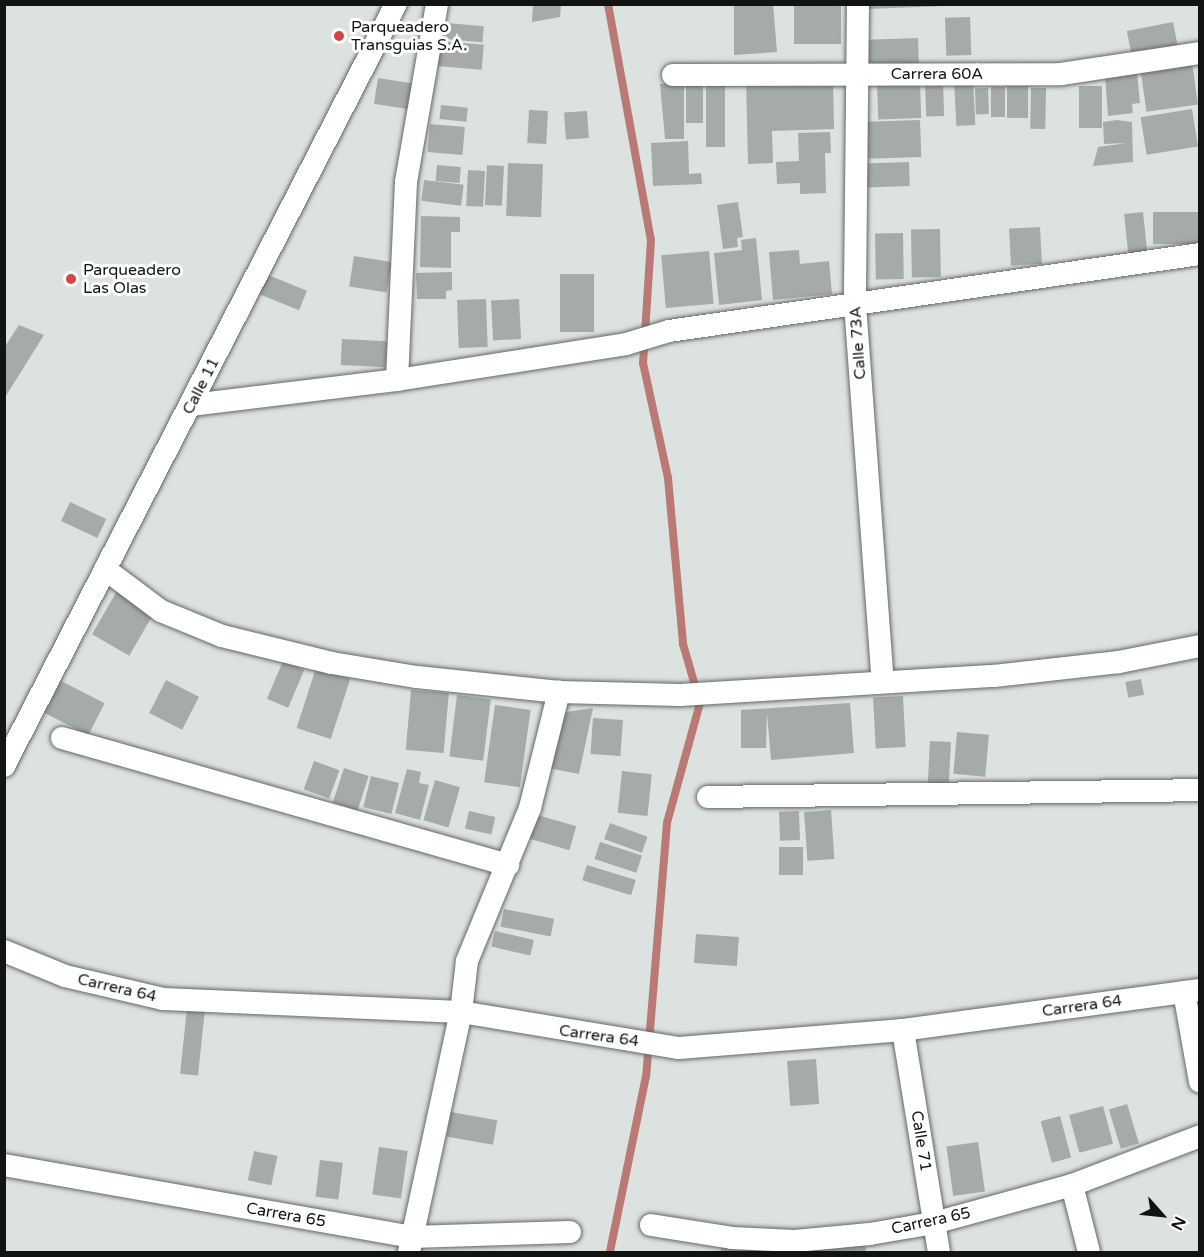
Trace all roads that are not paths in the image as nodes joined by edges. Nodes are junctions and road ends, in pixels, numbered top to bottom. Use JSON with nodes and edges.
{"nodes":[{"id":1,"x":396,"y":4,"type":"edge"},
{"id":2,"x":436,"y":4,"type":"edge"},
{"id":3,"x":858,"y":4,"type":"edge"},
{"id":4,"x":1200,"y":53,"type":"edge"},
{"id":5,"x":856,"y":74,"type":"junction"},
{"id":6,"x":672,"y":75,"type":"dead end"},
{"id":7,"x":1200,"y":254,"type":"edge"},
{"id":8,"x":855,"y":304,"type":"junction"},
{"id":9,"x":397,"y":380,"type":"junction"},
{"id":10,"x":191,"y":405,"type":"junction"},
{"id":11,"x":105,"y":569,"type":"junction"},
{"id":12,"x":1200,"y":646,"type":"edge"},
{"id":13,"x":883,"y":681,"type":"junction"},
{"id":14,"x":560,"y":692,"type":"junction"},
{"id":15,"x":62,"y":738,"type":"dead end"},
{"id":16,"x":4,"y":766,"type":"edge"},
{"id":17,"x":1200,"y":790,"type":"edge"},
{"id":18,"x":708,"y":798,"type":"dead end"},
{"id":19,"x":508,"y":865,"type":"junction"},
{"id":20,"x":4,"y":951,"type":"edge"},
{"id":21,"x":1192,"y":991,"type":"edge"},
{"id":22,"x":461,"y":1012,"type":"junction"},
{"id":23,"x":903,"y":1030,"type":"junction"},
{"id":24,"x":1200,"y":1082,"type":"edge"},
{"id":25,"x":1200,"y":1136,"type":"edge"},
{"id":26,"x":4,"y":1165,"type":"edge"},
{"id":27,"x":1072,"y":1185,"type":"junction"},
{"id":28,"x":934,"y":1223,"type":"junction"},
{"id":29,"x":651,"y":1225,"type":"dead end"},
{"id":30,"x":570,"y":1232,"type":"dead end"},
{"id":31,"x":410,"y":1245,"type":"edge"},
{"id":32,"x":939,"y":1252,"type":"edge"},
{"id":33,"x":1089,"y":1252,"type":"edge"}],
"edges":[{"from":1,"to":10,"type":"street","name":"Calle 11"},
{"from":2,"to":9,"type":"street"},
{"from":3,"to":5,"type":"street","name":"Calle 73A"},
{"from":4,"to":5,"type":"street","name":"Carrera 60A"},
{"from":5,"to":6,"type":"street","name":"Carrera 60A"},
{"from":5,"to":8,"type":"street","name":"Calle 73A"},
{"from":7,"to":8,"type":"street"},
{"from":8,"to":9,"type":"street"},
{"from":8,"to":13,"type":"street","name":"Calle 73A"},
{"from":9,"to":10,"type":"street"},
{"from":10,"to":11,"type":"street","name":"Calle 11"},
{"from":11,"to":14,"type":"street"},
{"from":11,"to":16,"type":"street","name":"Calle 11"},
{"from":12,"to":13,"type":"street"},
{"from":13,"to":14,"type":"street"},
{"from":14,"to":19,"type":"street"},
{"from":15,"to":19,"type":"street"},
{"from":17,"to":18,"type":"street"},
{"from":19,"to":22,"type":"street"},
{"from":20,"to":22,"type":"street","name":"Carrera 64"},
{"from":21,"to":23,"type":"street","name":"Carrera 64"},
{"from":21,"to":24,"type":"street"},
{"from":22,"to":23,"type":"street","name":"Carrera 64"},
{"from":22,"to":31,"type":"street"},
{"from":23,"to":28,"type":"street","name":"Calle 71"},
{"from":25,"to":27,"type":"street","name":"Carrera 65"},
{"from":26,"to":31,"type":"street","name":"Carrera 65"},
{"from":27,"to":28,"type":"street","name":"Carrera 65"},
{"from":27,"to":33,"type":"street"},
{"from":28,"to":29,"type":"street","name":"Carrera 65"},
{"from":28,"to":32,"type":"street","name":"Calle 71"},
{"from":30,"to":31,"type":"street","name":"Carrera 65"}]}
